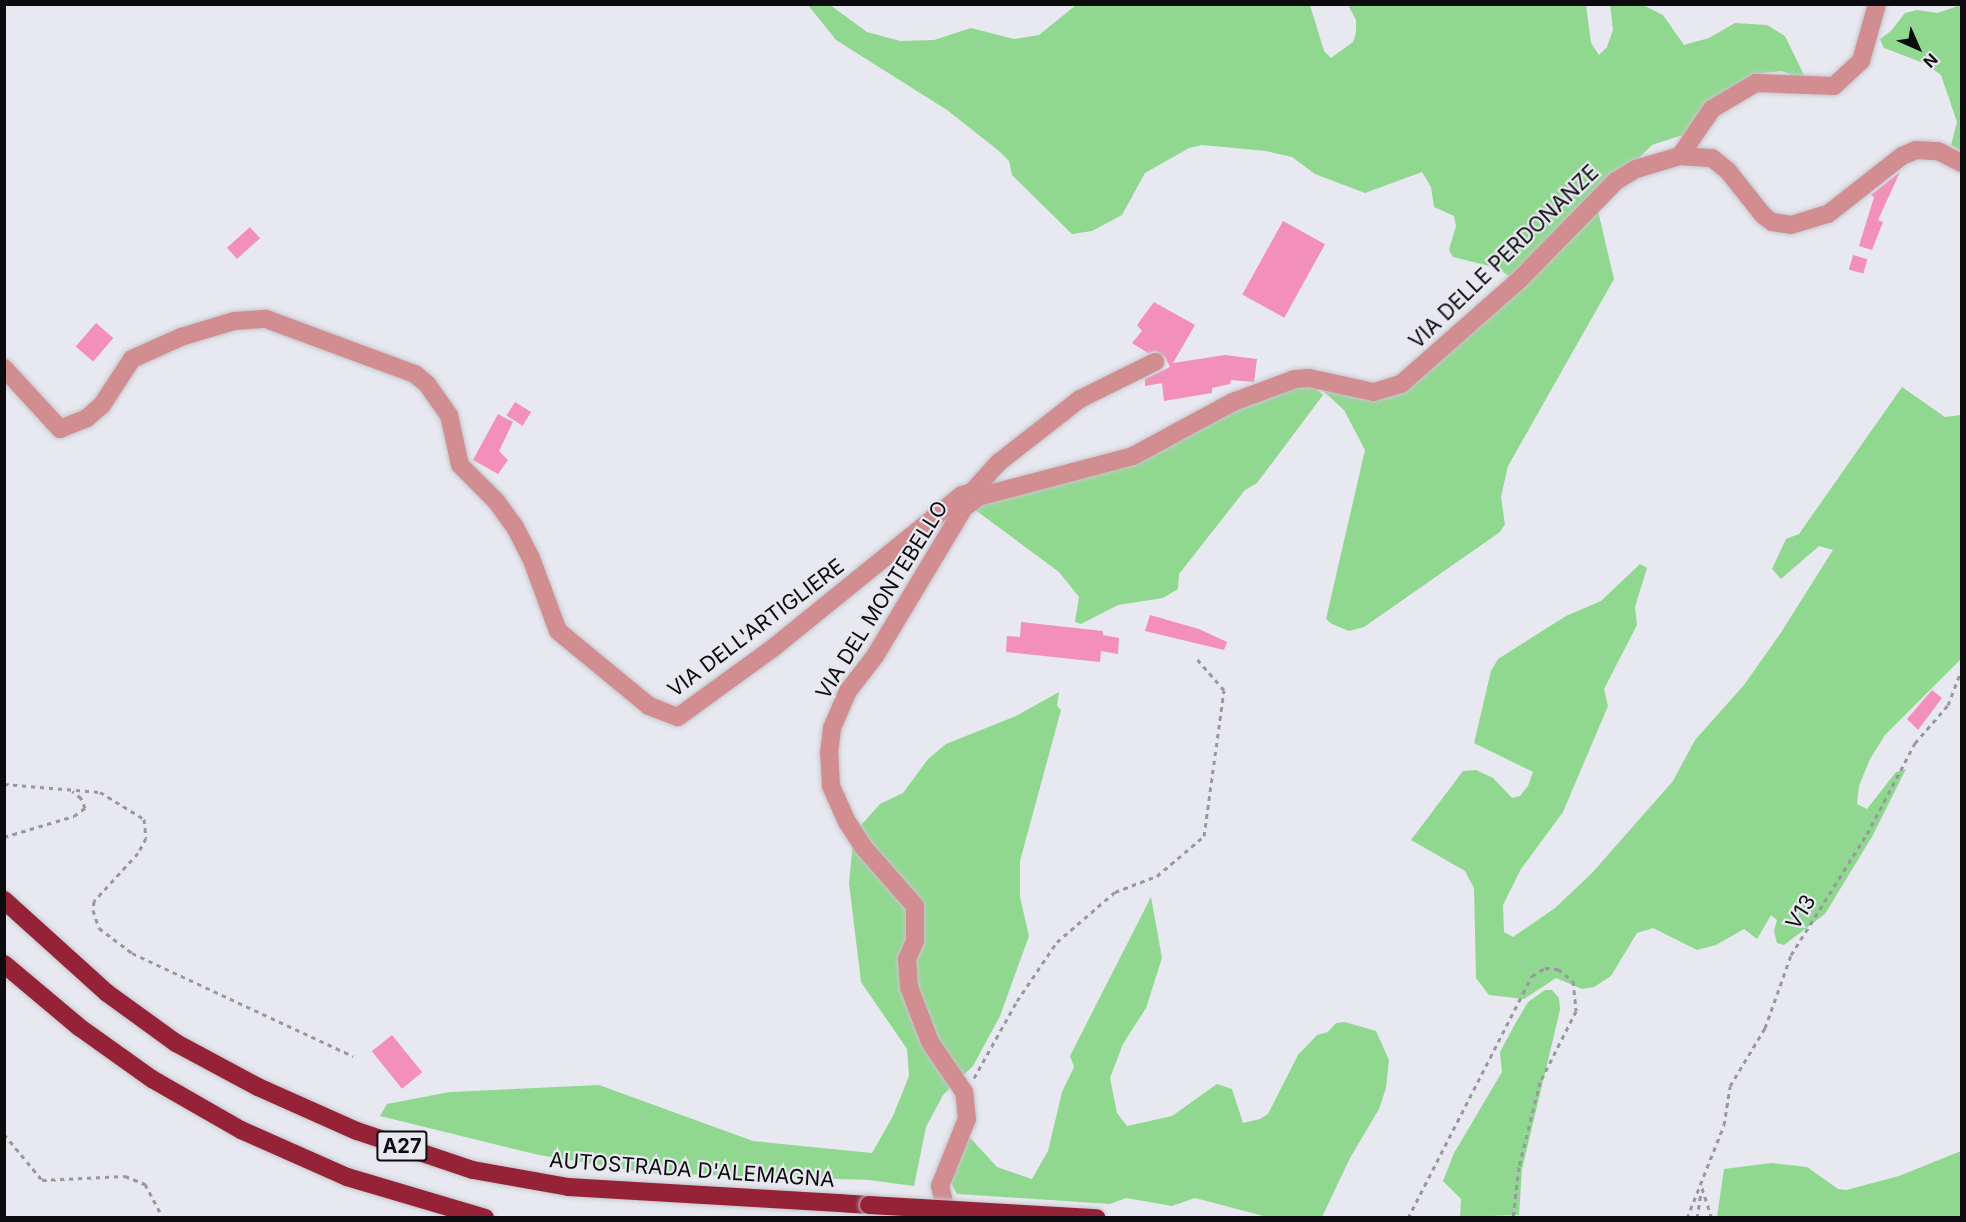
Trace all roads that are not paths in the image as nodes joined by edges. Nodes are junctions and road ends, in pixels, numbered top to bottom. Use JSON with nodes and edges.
{"nodes":[{"id":1,"x":1877,"y":4,"type":"edge"},
{"id":2,"x":1680,"y":156,"type":"junction"},
{"id":3,"x":1962,"y":163,"type":"edge"},
{"id":4,"x":1155,"y":362,"type":"dead end"},
{"id":5,"x":4,"y":368,"type":"edge"},
{"id":6,"x":975,"y":494,"type":"junction"},
{"id":7,"x":4,"y":900,"type":"edge"},
{"id":8,"x":4,"y":964,"type":"edge"},
{"id":9,"x":484,"y":1218,"type":"edge"},
{"id":10,"x":948,"y":1218,"type":"edge"},
{"id":11,"x":1097,"y":1218,"type":"edge"}],
"edges":[{"from":1,"to":2,"type":"street"},
{"from":2,"to":3,"type":"street","name":"VIA DELLE PERDONANZE"},
{"from":2,"to":6,"type":"street","name":"VIA DELLE PERDONANZE"},
{"from":4,"to":6,"type":"street"},
{"from":5,"to":6,"type":"street","name":"VIA DELL'ARTIGLIERE"},
{"from":6,"to":10,"type":"street","name":"VIA DEL MONTEBELLO"},
{"from":7,"to":11,"type":"highway","name":"AUTOSTRADA D'ALEMAGNA","number":"A27","bridge":true},
{"from":8,"to":9,"type":"highway","number":"A27"}]}
